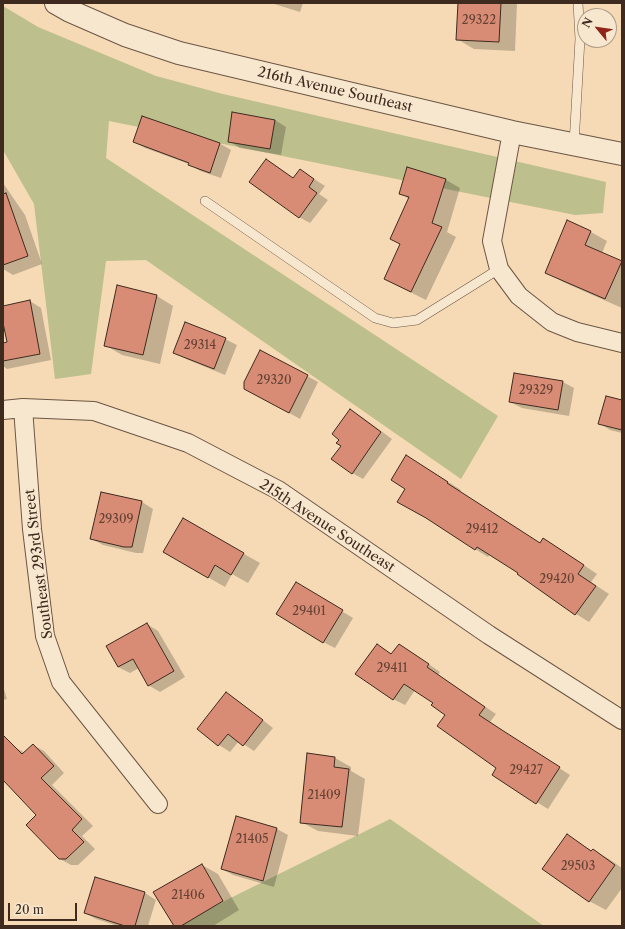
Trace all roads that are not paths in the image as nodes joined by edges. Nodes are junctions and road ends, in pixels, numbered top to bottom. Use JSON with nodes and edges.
{"nodes":[{"id":1,"x":56,"y":3,"type":"edge"},
{"id":2,"x":578,"y":3,"type":"edge"},
{"id":3,"x":512,"y":132,"type":"junction"},
{"id":4,"x":574,"y":144,"type":"junction"},
{"id":5,"x":622,"y":154,"type":"edge"},
{"id":6,"x":205,"y":201,"type":"dead end"},
{"id":7,"x":499,"y":269,"type":"junction"},
{"id":8,"x":622,"y":343,"type":"edge"},
{"id":9,"x":23,"y":408,"type":"junction"},
{"id":10,"x":3,"y":410,"type":"edge"},
{"id":11,"x":622,"y":720,"type":"edge"},
{"id":12,"x":158,"y":804,"type":"dead end"}],
"edges":[{"from":1,"to":3,"type":"street","name":"216th Avenue Southeast"},
{"from":2,"to":4,"type":"lane"},
{"from":3,"to":4,"type":"street","name":"216th Avenue Southeast"},
{"from":3,"to":7,"type":"street"},
{"from":4,"to":5,"type":"street","name":"216th Avenue Southeast"},
{"from":6,"to":7,"type":"lane"},
{"from":7,"to":8,"type":"street"},
{"from":9,"to":10,"type":"street","name":"215th Avenue Southeast"},
{"from":9,"to":11,"type":"street","name":"215th Avenue Southeast"},
{"from":9,"to":12,"type":"street","name":"Southeast 293rd Street"}]}
